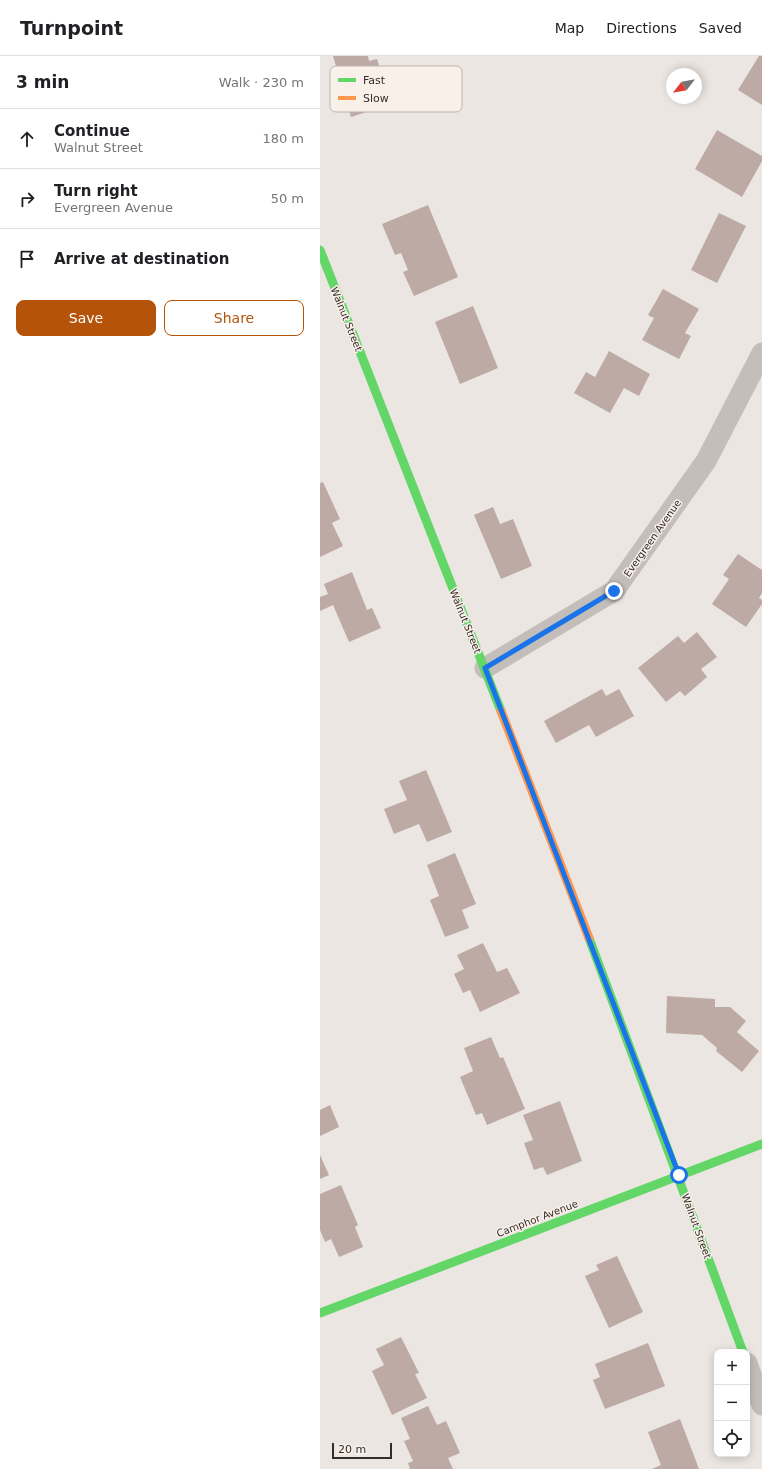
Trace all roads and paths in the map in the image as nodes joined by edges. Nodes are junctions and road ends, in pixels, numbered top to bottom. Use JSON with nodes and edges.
{"nodes":[{"id":1,"x":320,"y":250,"type":"edge"},
{"id":2,"x":762,"y":353,"type":"edge"},
{"id":3,"x":485,"y":668,"type":"junction"},
{"id":4,"x":762,"y":1144,"type":"edge"},
{"id":5,"x":679,"y":1175,"type":"junction"},
{"id":6,"x":320,"y":1313,"type":"edge"},
{"id":7,"x":742,"y":1349,"type":"edge"},
{"id":8,"x":750,"y":1371,"type":"edge"},
{"id":9,"x":762,"y":1405,"type":"edge"}],
"edges":[{"from":1,"to":3,"type":"street","name":"Walnut Street"},
{"from":2,"to":3,"type":"street","name":"Evergreen Avenue"},
{"from":3,"to":5,"type":"street","name":"Walnut Street"},
{"from":4,"to":5,"type":"street","name":"Camphor Avenue"},
{"from":5,"to":6,"type":"street","name":"Camphor Avenue"},
{"from":5,"to":7,"type":"street","name":"Walnut Street"},
{"from":8,"to":9,"type":"street"}]}
